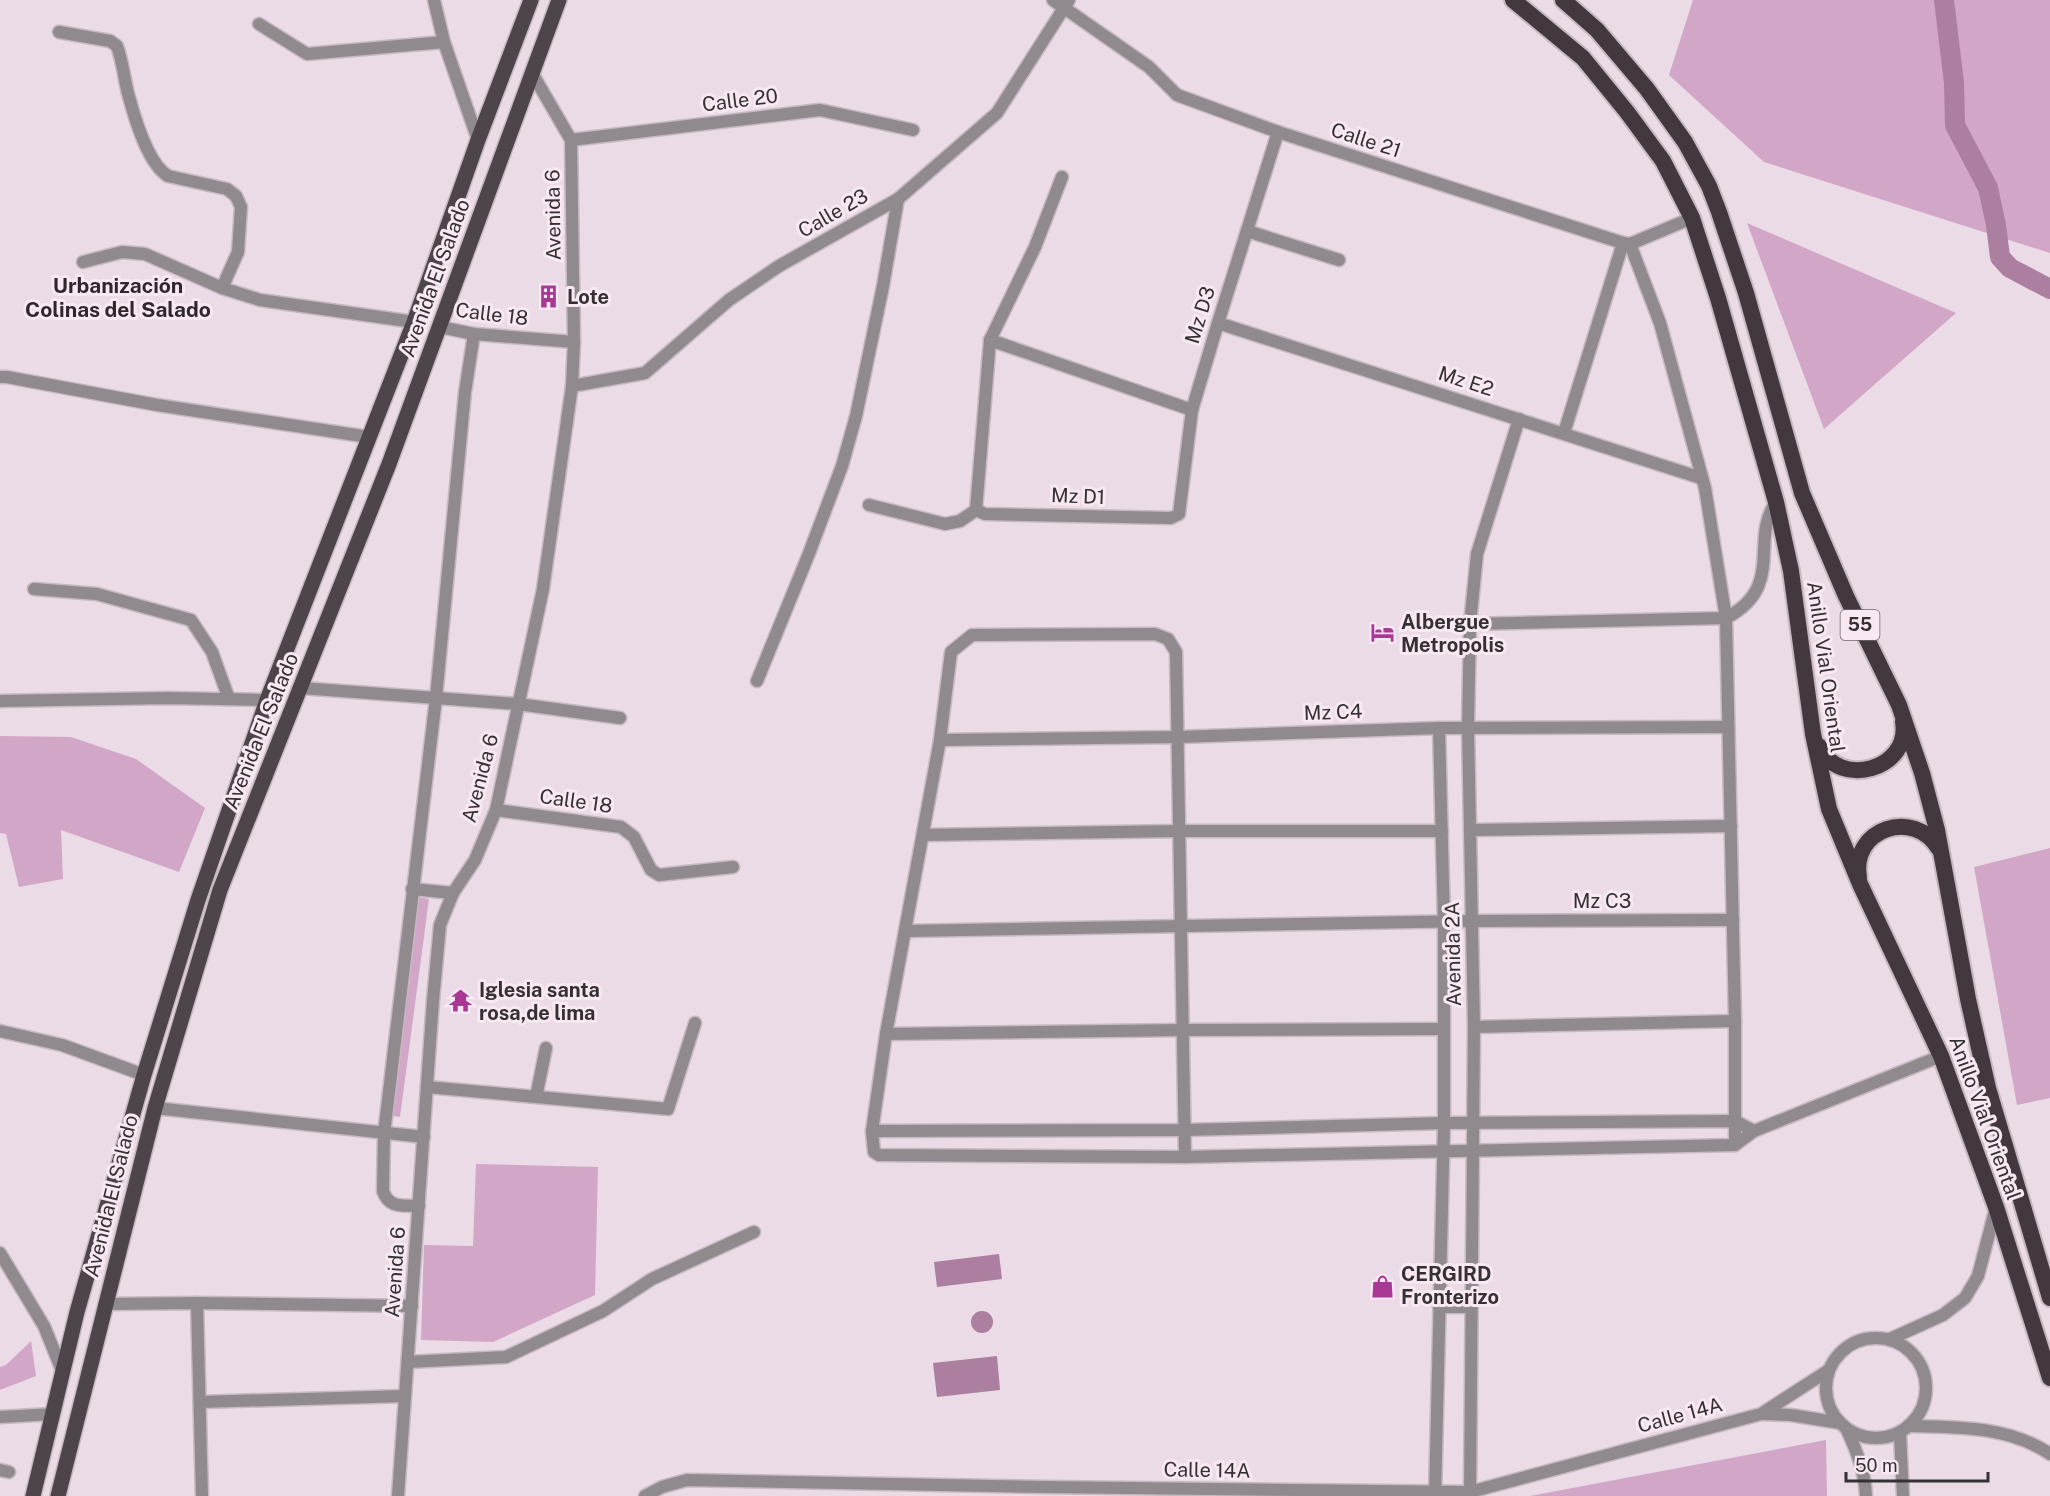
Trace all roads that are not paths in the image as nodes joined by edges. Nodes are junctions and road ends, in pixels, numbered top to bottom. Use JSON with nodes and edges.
{"nodes":[{"id":1,"x":434,"y":0,"type":"edge"},
{"id":2,"x":531,"y":0,"type":"edge"},
{"id":3,"x":559,"y":0,"type":"edge"},
{"id":4,"x":1053,"y":0,"type":"edge"},
{"id":5,"x":1513,"y":0,"type":"edge"},
{"id":6,"x":1563,"y":0,"type":"edge"},
{"id":7,"x":1066,"y":4,"type":"edge"},
{"id":8,"x":258,"y":24,"type":"dead end"},
{"id":9,"x":59,"y":32,"type":"dead end"},
{"id":10,"x":444,"y":42,"type":"junction"},
{"id":11,"x":532,"y":74,"type":"junction"},
{"id":12,"x":912,"y":130,"type":"dead end"},
{"id":13,"x":1278,"y":132,"type":"junction"},
{"id":14,"x":478,"y":140,"type":"junction"},
{"id":15,"x":571,"y":140,"type":"junction"},
{"id":16,"x":1062,"y":177,"type":"dead end"},
{"id":17,"x":898,"y":199,"type":"junction"},
{"id":18,"x":1692,"y":218,"type":"junction"},
{"id":19,"x":1247,"y":231,"type":"junction"},
{"id":20,"x":1626,"y":244,"type":"junction"},
{"id":21,"x":1339,"y":260,"type":"dead end"},
{"id":22,"x":83,"y":262,"type":"dead end"},
{"id":23,"x":222,"y":288,"type":"junction"},
{"id":24,"x":414,"y":322,"type":"junction"},
{"id":25,"x":1218,"y":323,"type":"junction"},
{"id":26,"x":440,"y":327,"type":"junction"},
{"id":27,"x":474,"y":334,"type":"junction"},
{"id":28,"x":990,"y":340,"type":"junction"},
{"id":29,"x":574,"y":342,"type":"junction"},
{"id":30,"x":0,"y":377,"type":"edge"},
{"id":31,"x":573,"y":386,"type":"junction"},
{"id":32,"x":1192,"y":410,"type":"junction"},
{"id":33,"x":1519,"y":419,"type":"junction"},
{"id":34,"x":1564,"y":434,"type":"junction"},
{"id":35,"x":369,"y":437,"type":"junction"},
{"id":36,"x":1701,"y":478,"type":"junction"},
{"id":37,"x":1776,"y":502,"type":"junction"},
{"id":38,"x":869,"y":505,"type":"dead end"},
{"id":39,"x":976,"y":510,"type":"junction"},
{"id":40,"x":1179,"y":514,"type":"joint"},
{"id":41,"x":34,"y":589,"type":"dead end"},
{"id":42,"x":1726,"y":618,"type":"junction"},
{"id":43,"x":1470,"y":624,"type":"junction"},
{"id":44,"x":757,"y":681,"type":"dead end"},
{"id":45,"x":301,"y":688,"type":"junction"},
{"id":46,"x":436,"y":698,"type":"junction"},
{"id":47,"x":229,"y":699,"type":"junction"},
{"id":48,"x":267,"y":700,"type":"junction"},
{"id":49,"x":0,"y":701,"type":"edge"},
{"id":50,"x":518,"y":704,"type":"junction"},
{"id":51,"x":1899,"y":705,"type":"junction"},
{"id":52,"x":620,"y":718,"type":"dead end"},
{"id":53,"x":1727,"y":727,"type":"junction"},
{"id":54,"x":1439,"y":728,"type":"junction"},
{"id":55,"x":1468,"y":728,"type":"junction"},
{"id":56,"x":1813,"y":734,"type":"junction"},
{"id":57,"x":1178,"y":737,"type":"junction"},
{"id":58,"x":940,"y":740,"type":"junction"},
{"id":59,"x":496,"y":810,"type":"junction"},
{"id":60,"x":1731,"y":826,"type":"junction"},
{"id":61,"x":1470,"y":830,"type":"junction"},
{"id":62,"x":1179,"y":831,"type":"junction"},
{"id":63,"x":1442,"y":831,"type":"junction"},
{"id":64,"x":923,"y":835,"type":"junction"},
{"id":65,"x":1942,"y":856,"type":"junction"},
{"id":66,"x":733,"y":867,"type":"dead end"},
{"id":67,"x":1860,"y":884,"type":"junction"},
{"id":68,"x":412,"y":889,"type":"junction"},
{"id":69,"x":453,"y":893,"type":"junction"},
{"id":70,"x":1733,"y":920,"type":"junction"},
{"id":71,"x":1472,"y":921,"type":"junction"},
{"id":72,"x":1444,"y":922,"type":"junction"},
{"id":73,"x":1181,"y":926,"type":"junction"},
{"id":74,"x":905,"y":931,"type":"junction"},
{"id":75,"x":1735,"y":1021,"type":"junction"},
{"id":76,"x":695,"y":1023,"type":"dead end"},
{"id":77,"x":1474,"y":1027,"type":"junction"},
{"id":78,"x":1443,"y":1029,"type":"junction"},
{"id":79,"x":1183,"y":1030,"type":"junction"},
{"id":80,"x":0,"y":1031,"type":"edge"},
{"id":81,"x":886,"y":1034,"type":"junction"},
{"id":82,"x":546,"y":1048,"type":"dead end"},
{"id":83,"x":1941,"y":1056,"type":"junction"},
{"id":84,"x":144,"y":1075,"type":"junction"},
{"id":85,"x":427,"y":1087,"type":"junction"},
{"id":86,"x":536,"y":1097,"type":"junction"},
{"id":87,"x":155,"y":1108,"type":"junction"},
{"id":88,"x":1735,"y":1120,"type":"junction"},
{"id":89,"x":1444,"y":1123,"type":"junction"},
{"id":90,"x":1472,"y":1123,"type":"junction"},
{"id":91,"x":1184,"y":1130,"type":"junction"},
{"id":92,"x":872,"y":1131,"type":"junction"},
{"id":93,"x":1754,"y":1131,"type":"junction"},
{"id":94,"x":384,"y":1134,"type":"junction"},
{"id":95,"x":424,"y":1137,"type":"junction"},
{"id":96,"x":1735,"y":1145,"type":"junction"},
{"id":97,"x":1472,"y":1150,"type":"junction"},
{"id":98,"x":1443,"y":1151,"type":"junction"},
{"id":99,"x":1185,"y":1157,"type":"junction"},
{"id":100,"x":419,"y":1206,"type":"junction"},
{"id":101,"x":1996,"y":1207,"type":"junction"},
{"id":102,"x":754,"y":1232,"type":"dead end"},
{"id":103,"x":0,"y":1253,"type":"edge"},
{"id":104,"x":2050,"y":1298,"type":"edge"},
{"id":105,"x":197,"y":1303,"type":"junction"},
{"id":106,"x":105,"y":1304,"type":"junction"},
{"id":107,"x":412,"y":1306,"type":"junction"},
{"id":108,"x":1439,"y":1307,"type":"junction"},
{"id":109,"x":1471,"y":1307,"type":"junction"},
{"id":110,"x":1890,"y":1339,"type":"junction"},
{"id":111,"x":408,"y":1362,"type":"junction"},
{"id":112,"x":1829,"y":1370,"type":"junction"},
{"id":113,"x":63,"y":1373,"type":"junction"},
{"id":114,"x":2050,"y":1378,"type":"edge"},
{"id":115,"x":405,"y":1396,"type":"junction"},
{"id":116,"x":200,"y":1402,"type":"junction"},
{"id":117,"x":1761,"y":1413,"type":"junction"},
{"id":118,"x":53,"y":1414,"type":"junction"},
{"id":119,"x":0,"y":1417,"type":"edge"},
{"id":120,"x":1844,"y":1426,"type":"junction"},
{"id":121,"x":1905,"y":1429,"type":"junction"},
{"id":122,"x":2050,"y":1454,"type":"edge"},
{"id":123,"x":1045,"y":1492,"type":"edge"},
{"id":124,"x":1435,"y":1494,"type":"edge"},
{"id":125,"x":1470,"y":1494,"type":"edge"},
{"id":126,"x":33,"y":1496,"type":"edge"},
{"id":127,"x":58,"y":1496,"type":"edge"},
{"id":128,"x":202,"y":1496,"type":"edge"},
{"id":129,"x":398,"y":1496,"type":"edge"},
{"id":130,"x":645,"y":1496,"type":"edge"},
{"id":131,"x":1866,"y":1496,"type":"edge"},
{"id":132,"x":1903,"y":1496,"type":"edge"}],
"edges":[{"from":1,"to":10,"type":"street"},
{"from":2,"to":14,"type":"main road","name":"Avenida El Salado"},
{"from":3,"to":11,"type":"main road","name":"Avenida El Salado"},
{"from":4,"to":7,"type":"street","name":"Calle 21"},
{"from":5,"to":18,"type":"highway","name":"Anillo Vial Oriental"},
{"from":6,"to":51,"type":"highway","name":"Anillo Vial Oriental","number":"55"},
{"from":7,"to":13,"type":"street","name":"Calle 21"},
{"from":7,"to":17,"type":"street","name":"Calle 23"},
{"from":8,"to":10,"type":"street"},
{"from":9,"to":23,"type":"street"},
{"from":10,"to":14,"type":"street"},
{"from":11,"to":15,"type":"street","name":"Avenida 6"},
{"from":11,"to":26,"type":"main road","name":"Avenida El Salado"},
{"from":12,"to":15,"type":"street","name":"Calle 20"},
{"from":13,"to":19,"type":"street","name":"Mz D3"},
{"from":13,"to":20,"type":"street","name":"Calle 21"},
{"from":14,"to":24,"type":"main road","name":"Avenida El Salado"},
{"from":15,"to":29,"type":"street","name":"Avenida 6"},
{"from":16,"to":28,"type":"street"},
{"from":17,"to":31,"type":"street","name":"Calle 23"},
{"from":17,"to":44,"type":"street"},
{"from":18,"to":20,"type":"street"},
{"from":18,"to":37,"type":"highway","name":"Anillo Vial Oriental"},
{"from":19,"to":21,"type":"street"},
{"from":19,"to":25,"type":"street","name":"Mz D3"},
{"from":20,"to":34,"type":"street"},
{"from":20,"to":36,"type":"street"},
{"from":22,"to":23,"type":"street"},
{"from":23,"to":24,"type":"street"},
{"from":24,"to":35,"type":"main road","name":"Avenida El Salado"},
{"from":25,"to":32,"type":"street","name":"Mz D3"},
{"from":25,"to":33,"type":"street","name":"Mz E2"},
{"from":26,"to":27,"type":"street","name":"Calle 18"},
{"from":26,"to":45,"type":"main road","name":"Avenida El Salado"},
{"from":27,"to":29,"type":"street","name":"Calle 18"},
{"from":27,"to":46,"type":"street"},
{"from":28,"to":32,"type":"street"},
{"from":28,"to":39,"type":"street"},
{"from":29,"to":31,"type":"street","name":"Avenida 6"},
{"from":30,"to":35,"type":"street"},
{"from":31,"to":50,"type":"street","name":"Avenida 6"},
{"from":32,"to":40,"type":"street","name":"Mz D3"},
{"from":33,"to":34,"type":"street","name":"Mz E2"},
{"from":33,"to":43,"type":"street","name":"Avenida 2A"},
{"from":34,"to":36,"type":"street","name":"Mz E2"},
{"from":35,"to":48,"type":"main road","name":"Avenida El Salado"},
{"from":36,"to":42,"type":"street"},
{"from":37,"to":42,"type":"street"},
{"from":37,"to":56,"type":"highway","name":"Anillo Vial Oriental"},
{"from":38,"to":39,"type":"street"},
{"from":39,"to":40,"type":"street","name":"Mz D1"},
{"from":41,"to":47,"type":"street"},
{"from":42,"to":43,"type":"street"},
{"from":42,"to":53,"type":"street"},
{"from":43,"to":55,"type":"street","name":"Avenida 2A"},
{"from":45,"to":46,"type":"street"},
{"from":45,"to":87,"type":"main road","name":"Avenida El Salado"},
{"from":46,"to":50,"type":"street"},
{"from":46,"to":68,"type":"street"},
{"from":47,"to":48,"type":"street"},
{"from":47,"to":49,"type":"street"},
{"from":48,"to":84,"type":"main road","name":"Avenida El Salado"},
{"from":50,"to":52,"type":"street"},
{"from":50,"to":59,"type":"street","name":"Avenida 6"},
{"from":51,"to":56,"type":"highway"},
{"from":51,"to":65,"type":"highway","name":"Anillo Vial Oriental","number":"55"},
{"from":53,"to":55,"type":"street","name":"Mz C4"},
{"from":53,"to":60,"type":"street"},
{"from":54,"to":55,"type":"street","name":"Mz C4"},
{"from":54,"to":57,"type":"street","name":"Mz C4"},
{"from":54,"to":63,"type":"street","name":"Avenida 2A"},
{"from":55,"to":61,"type":"street","name":"Avenida 2A"},
{"from":56,"to":67,"type":"highway","name":"Anillo Vial Oriental"},
{"from":57,"to":58,"type":"street","name":"Mz C4"},
{"from":57,"to":58,"type":"street"},
{"from":57,"to":62,"type":"street"},
{"from":58,"to":64,"type":"street"},
{"from":59,"to":66,"type":"street","name":"Calle 18"},
{"from":59,"to":69,"type":"street","name":"Avenida 6"},
{"from":60,"to":61,"type":"street"},
{"from":60,"to":70,"type":"street"},
{"from":61,"to":71,"type":"street","name":"Avenida 2A"},
{"from":62,"to":63,"type":"street"},
{"from":62,"to":64,"type":"street"},
{"from":62,"to":73,"type":"street"},
{"from":63,"to":72,"type":"street","name":"Avenida 2A"},
{"from":64,"to":74,"type":"street"},
{"from":65,"to":67,"type":"highway"},
{"from":65,"to":104,"type":"highway","name":"Anillo Vial Oriental","number":"55"},
{"from":67,"to":83,"type":"highway","name":"Anillo Vial Oriental"},
{"from":68,"to":69,"type":"street"},
{"from":68,"to":94,"type":"street"},
{"from":69,"to":85,"type":"street","name":"Avenida 6"},
{"from":70,"to":71,"type":"street","name":"Mz C3"},
{"from":70,"to":75,"type":"street"},
{"from":71,"to":72,"type":"street","name":"Mz C3"},
{"from":71,"to":77,"type":"street","name":"Avenida 2A"},
{"from":72,"to":73,"type":"street","name":"Mz C3"},
{"from":72,"to":78,"type":"street","name":"Avenida 2A"},
{"from":73,"to":74,"type":"street","name":"Mz C3"},
{"from":73,"to":79,"type":"street"},
{"from":74,"to":81,"type":"street"},
{"from":75,"to":77,"type":"street"},
{"from":75,"to":88,"type":"street"},
{"from":76,"to":86,"type":"street"},
{"from":77,"to":90,"type":"street","name":"Avenida 2A"},
{"from":78,"to":79,"type":"street"},
{"from":78,"to":89,"type":"street","name":"Avenida 2A"},
{"from":79,"to":81,"type":"street"},
{"from":79,"to":91,"type":"street"},
{"from":80,"to":84,"type":"street"},
{"from":81,"to":92,"type":"street"},
{"from":82,"to":86,"type":"street"},
{"from":83,"to":93,"type":"street"},
{"from":83,"to":101,"type":"highway","name":"Anillo Vial Oriental"},
{"from":84,"to":113,"type":"main road","name":"Avenida El Salado"},
{"from":85,"to":86,"type":"street"},
{"from":85,"to":95,"type":"street","name":"Avenida 6"},
{"from":87,"to":94,"type":"street"},
{"from":87,"to":106,"type":"main road","name":"Avenida El Salado"},
{"from":88,"to":90,"type":"street"},
{"from":88,"to":93,"type":"street"},
{"from":88,"to":96,"type":"street"},
{"from":89,"to":90,"type":"street"},
{"from":89,"to":91,"type":"street"},
{"from":89,"to":98,"type":"street","name":"Avenida 2A"},
{"from":90,"to":97,"type":"street","name":"Avenida 2A"},
{"from":91,"to":92,"type":"street"},
{"from":91,"to":99,"type":"street"},
{"from":92,"to":99,"type":"street"},
{"from":93,"to":96,"type":"street"},
{"from":94,"to":95,"type":"street"},
{"from":94,"to":100,"type":"street"},
{"from":95,"to":100,"type":"street","name":"Avenida 6"},
{"from":96,"to":97,"type":"street"},
{"from":97,"to":98,"type":"street"},
{"from":97,"to":109,"type":"street","name":"Avenida 2A"},
{"from":98,"to":99,"type":"street"},
{"from":98,"to":108,"type":"street","name":"Avenida 2A"},
{"from":100,"to":107,"type":"street","name":"Avenida 6"},
{"from":101,"to":110,"type":"street"},
{"from":101,"to":114,"type":"highway","name":"Anillo Vial Oriental"},
{"from":102,"to":111,"type":"street"},
{"from":103,"to":113,"type":"street"},
{"from":105,"to":106,"type":"street"},
{"from":105,"to":107,"type":"street"},
{"from":105,"to":116,"type":"street"},
{"from":106,"to":127,"type":"main road","name":"Avenida El Salado"},
{"from":107,"to":111,"type":"street","name":"Avenida 6"},
{"from":108,"to":109,"type":"street"},
{"from":108,"to":124,"type":"street","name":"Avenida 2A"},
{"from":109,"to":125,"type":"street","name":"Avenida 2A"},
{"from":110,"to":112,"type":"street"},
{"from":110,"to":121,"type":"street"},
{"from":111,"to":115,"type":"street","name":"Avenida 6"},
{"from":112,"to":117,"type":"street","name":"Calle 14A"},
{"from":112,"to":120,"type":"street"},
{"from":113,"to":118,"type":"main road","name":"Avenida El Salado"},
{"from":115,"to":116,"type":"street"},
{"from":115,"to":129,"type":"street","name":"Avenida 6"},
{"from":116,"to":128,"type":"street"},
{"from":117,"to":120,"type":"street","name":"Calle 14A"},
{"from":117,"to":125,"type":"street","name":"Calle 14A"},
{"from":118,"to":119,"type":"street"},
{"from":118,"to":126,"type":"main road","name":"Avenida El Salado"},
{"from":120,"to":121,"type":"street"},
{"from":120,"to":131,"type":"street"},
{"from":121,"to":122,"type":"street"},
{"from":121,"to":132,"type":"street"},
{"from":123,"to":124,"type":"street","name":"Calle 14A"},
{"from":123,"to":130,"type":"street","name":"Calle 14A"},
{"from":124,"to":125,"type":"street","name":"Calle 14A"}]}
